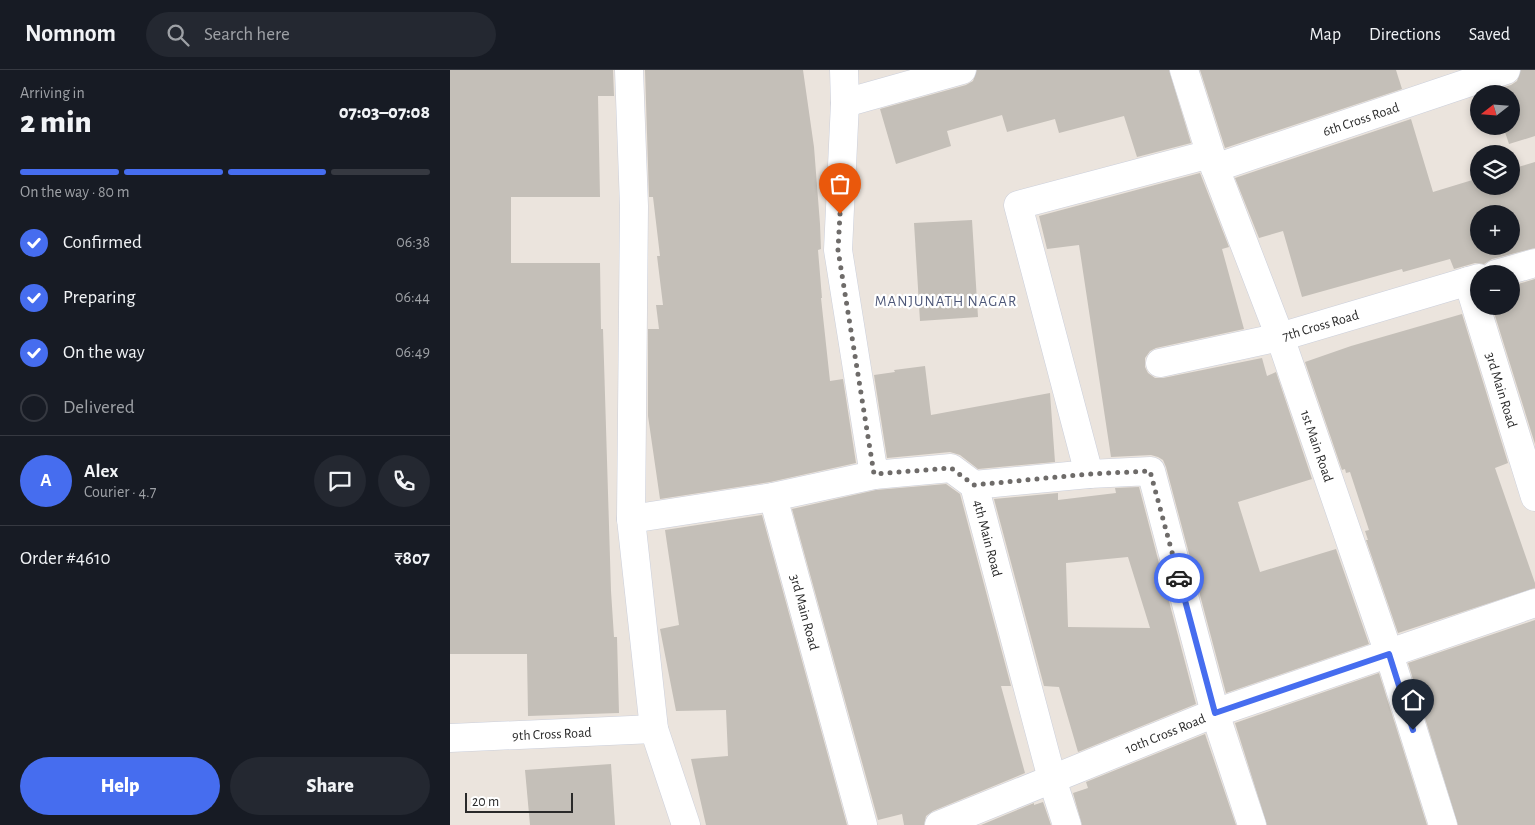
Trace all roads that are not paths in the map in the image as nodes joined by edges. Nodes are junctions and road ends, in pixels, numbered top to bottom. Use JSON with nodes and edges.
{"nodes":[{"id":1,"x":629,"y":70,"type":"edge"},
{"id":2,"x":844,"y":70,"type":"edge"},
{"id":3,"x":962,"y":70,"type":"edge"},
{"id":4,"x":1184,"y":70,"type":"edge"},
{"id":5,"x":1506,"y":70,"type":"edge"},
{"id":6,"x":846,"y":103,"type":"junction"},
{"id":7,"x":1213,"y":161,"type":"junction"},
{"id":8,"x":1535,"y":263,"type":"edge"},
{"id":9,"x":1520,"y":267,"type":"edge"},
{"id":10,"x":1470,"y":281,"type":"edge"},
{"id":11,"x":1483,"y":315,"type":"edge"},
{"id":12,"x":1280,"y":338,"type":"junction"},
{"id":13,"x":1160,"y":363,"type":"dead end"},
{"id":14,"x":874,"y":474,"type":"junction"},
{"id":15,"x":1089,"y":474,"type":"junction"},
{"id":16,"x":974,"y":485,"type":"junction"},
{"id":17,"x":773,"y":497,"type":"junction"},
{"id":18,"x":1535,"y":498,"type":"edge"},
{"id":19,"x":632,"y":519,"type":"junction"},
{"id":20,"x":1535,"y":603,"type":"edge"},
{"id":21,"x":1389,"y":654,"type":"junction"},
{"id":22,"x":1215,"y":713,"type":"junction"},
{"id":23,"x":654,"y":730,"type":"junction"},
{"id":24,"x":450,"y":738,"type":"edge"},
{"id":25,"x":1052,"y":780,"type":"junction"},
{"id":26,"x":686,"y":825,"type":"edge"},
{"id":27,"x":863,"y":825,"type":"edge"},
{"id":28,"x":939,"y":825,"type":"edge"},
{"id":29,"x":1067,"y":825,"type":"edge"},
{"id":30,"x":1252,"y":825,"type":"edge"},
{"id":31,"x":1443,"y":825,"type":"edge"}],
"edges":[{"from":1,"to":19,"type":"street"},
{"from":2,"to":6,"type":"street"},
{"from":3,"to":6,"type":"street"},
{"from":4,"to":7,"type":"street","name":"1st Main Road"},
{"from":5,"to":7,"type":"street","name":"6th Cross Road"},
{"from":6,"to":14,"type":"street"},
{"from":7,"to":12,"type":"street","name":"1st Main Road"},
{"from":7,"to":15,"type":"street","name":"6th Cross Road"},
{"from":8,"to":9,"type":"street"},
{"from":10,"to":12,"type":"street","name":"7th Cross Road"},
{"from":11,"to":18,"type":"street","name":"3rd Main Road"},
{"from":12,"to":13,"type":"street","name":"7th Cross Road"},
{"from":12,"to":21,"type":"street","name":"1st Main Road"},
{"from":14,"to":16,"type":"street","name":"4th Main Road"},
{"from":14,"to":17,"type":"street"},
{"from":15,"to":16,"type":"street"},
{"from":15,"to":22,"type":"street"},
{"from":16,"to":25,"type":"street","name":"4th Main Road"},
{"from":17,"to":19,"type":"street"},
{"from":17,"to":27,"type":"street","name":"3rd Main Road"},
{"from":19,"to":23,"type":"street"},
{"from":20,"to":21,"type":"street","name":"10th Cross Road"},
{"from":21,"to":22,"type":"street","name":"10th Cross Road"},
{"from":21,"to":31,"type":"street","name":"1st Main Road"},
{"from":22,"to":25,"type":"street","name":"10th Cross Road"},
{"from":22,"to":30,"type":"street"},
{"from":23,"to":24,"type":"street","name":"9th Cross Road"},
{"from":23,"to":26,"type":"street"},
{"from":25,"to":28,"type":"street","name":"10th Cross Road"},
{"from":25,"to":29,"type":"street","name":"4th Main Road"}]}
